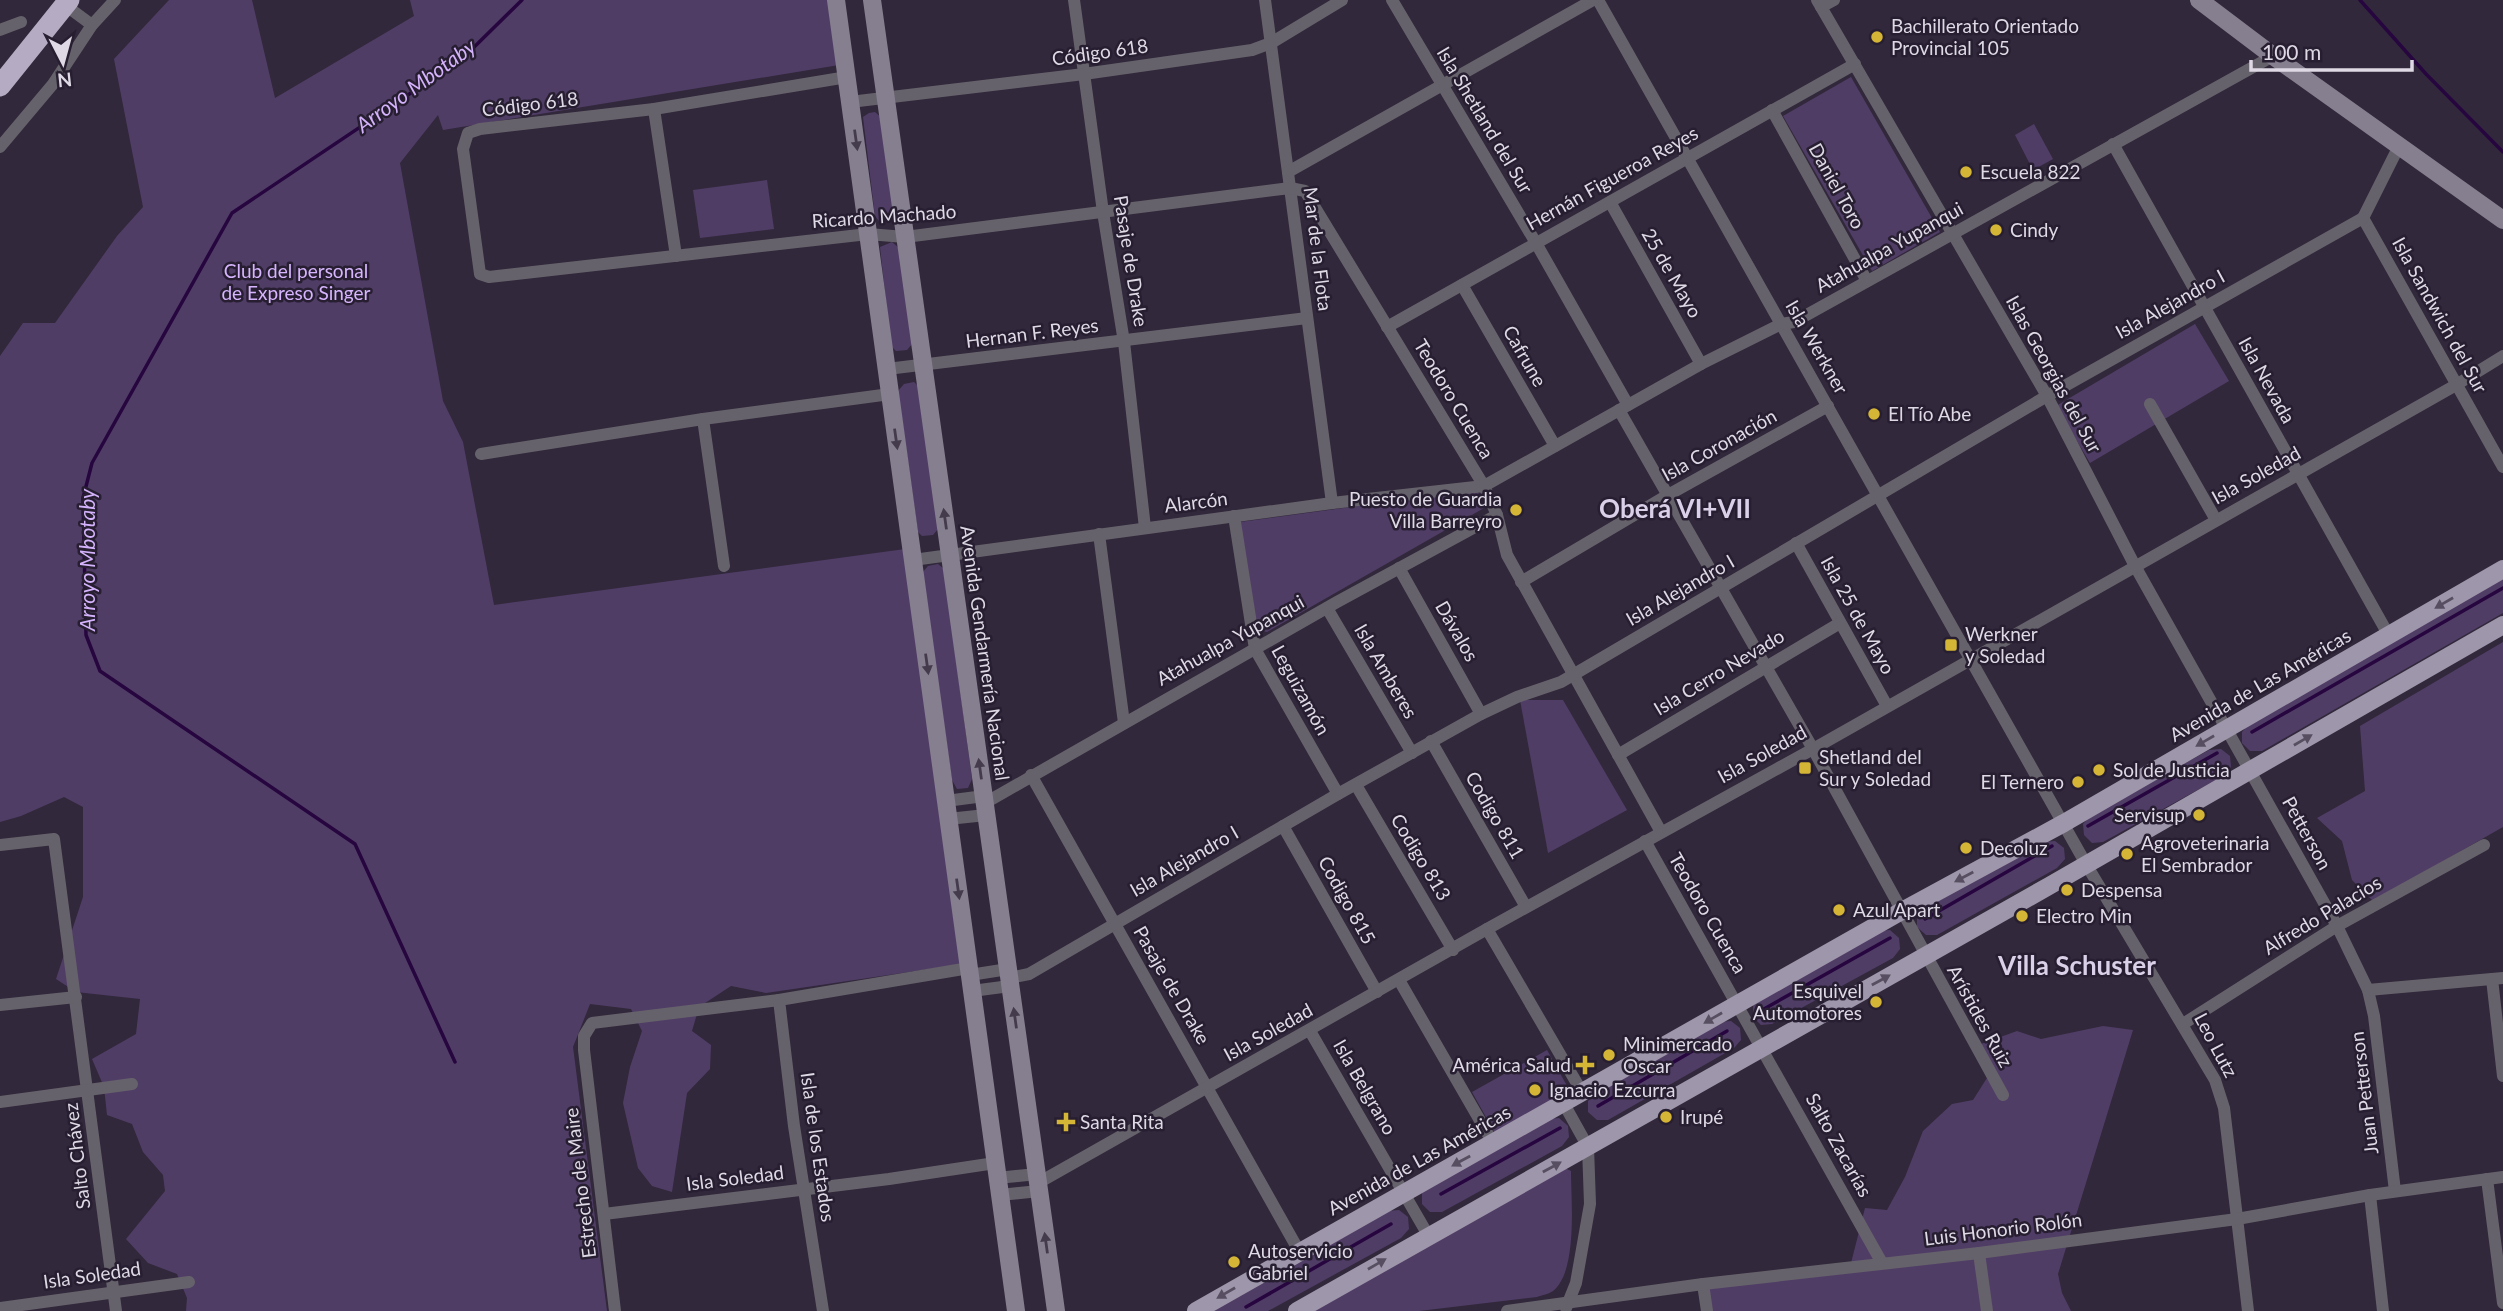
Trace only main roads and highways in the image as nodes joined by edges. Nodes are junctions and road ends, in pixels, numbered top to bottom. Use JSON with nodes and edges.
{"nodes":[{"id":1,"x":67,"y":3,"type":"edge"},
{"id":2,"x":0,"y":86,"type":"edge"},
{"id":3,"x":2503,"y":569,"type":"edge"},
{"id":4,"x":2503,"y":625,"type":"edge"},
{"id":5,"x":1196,"y":1311,"type":"edge"},
{"id":6,"x":1297,"y":1311,"type":"edge"}],
"edges":[{"from":1,"to":2,"type":"highway"},
{"from":3,"to":5,"type":"main road","name":"Avenida de Las Américas","one_way":true},
{"from":6,"to":4,"type":"main road","one_way":true}]}
